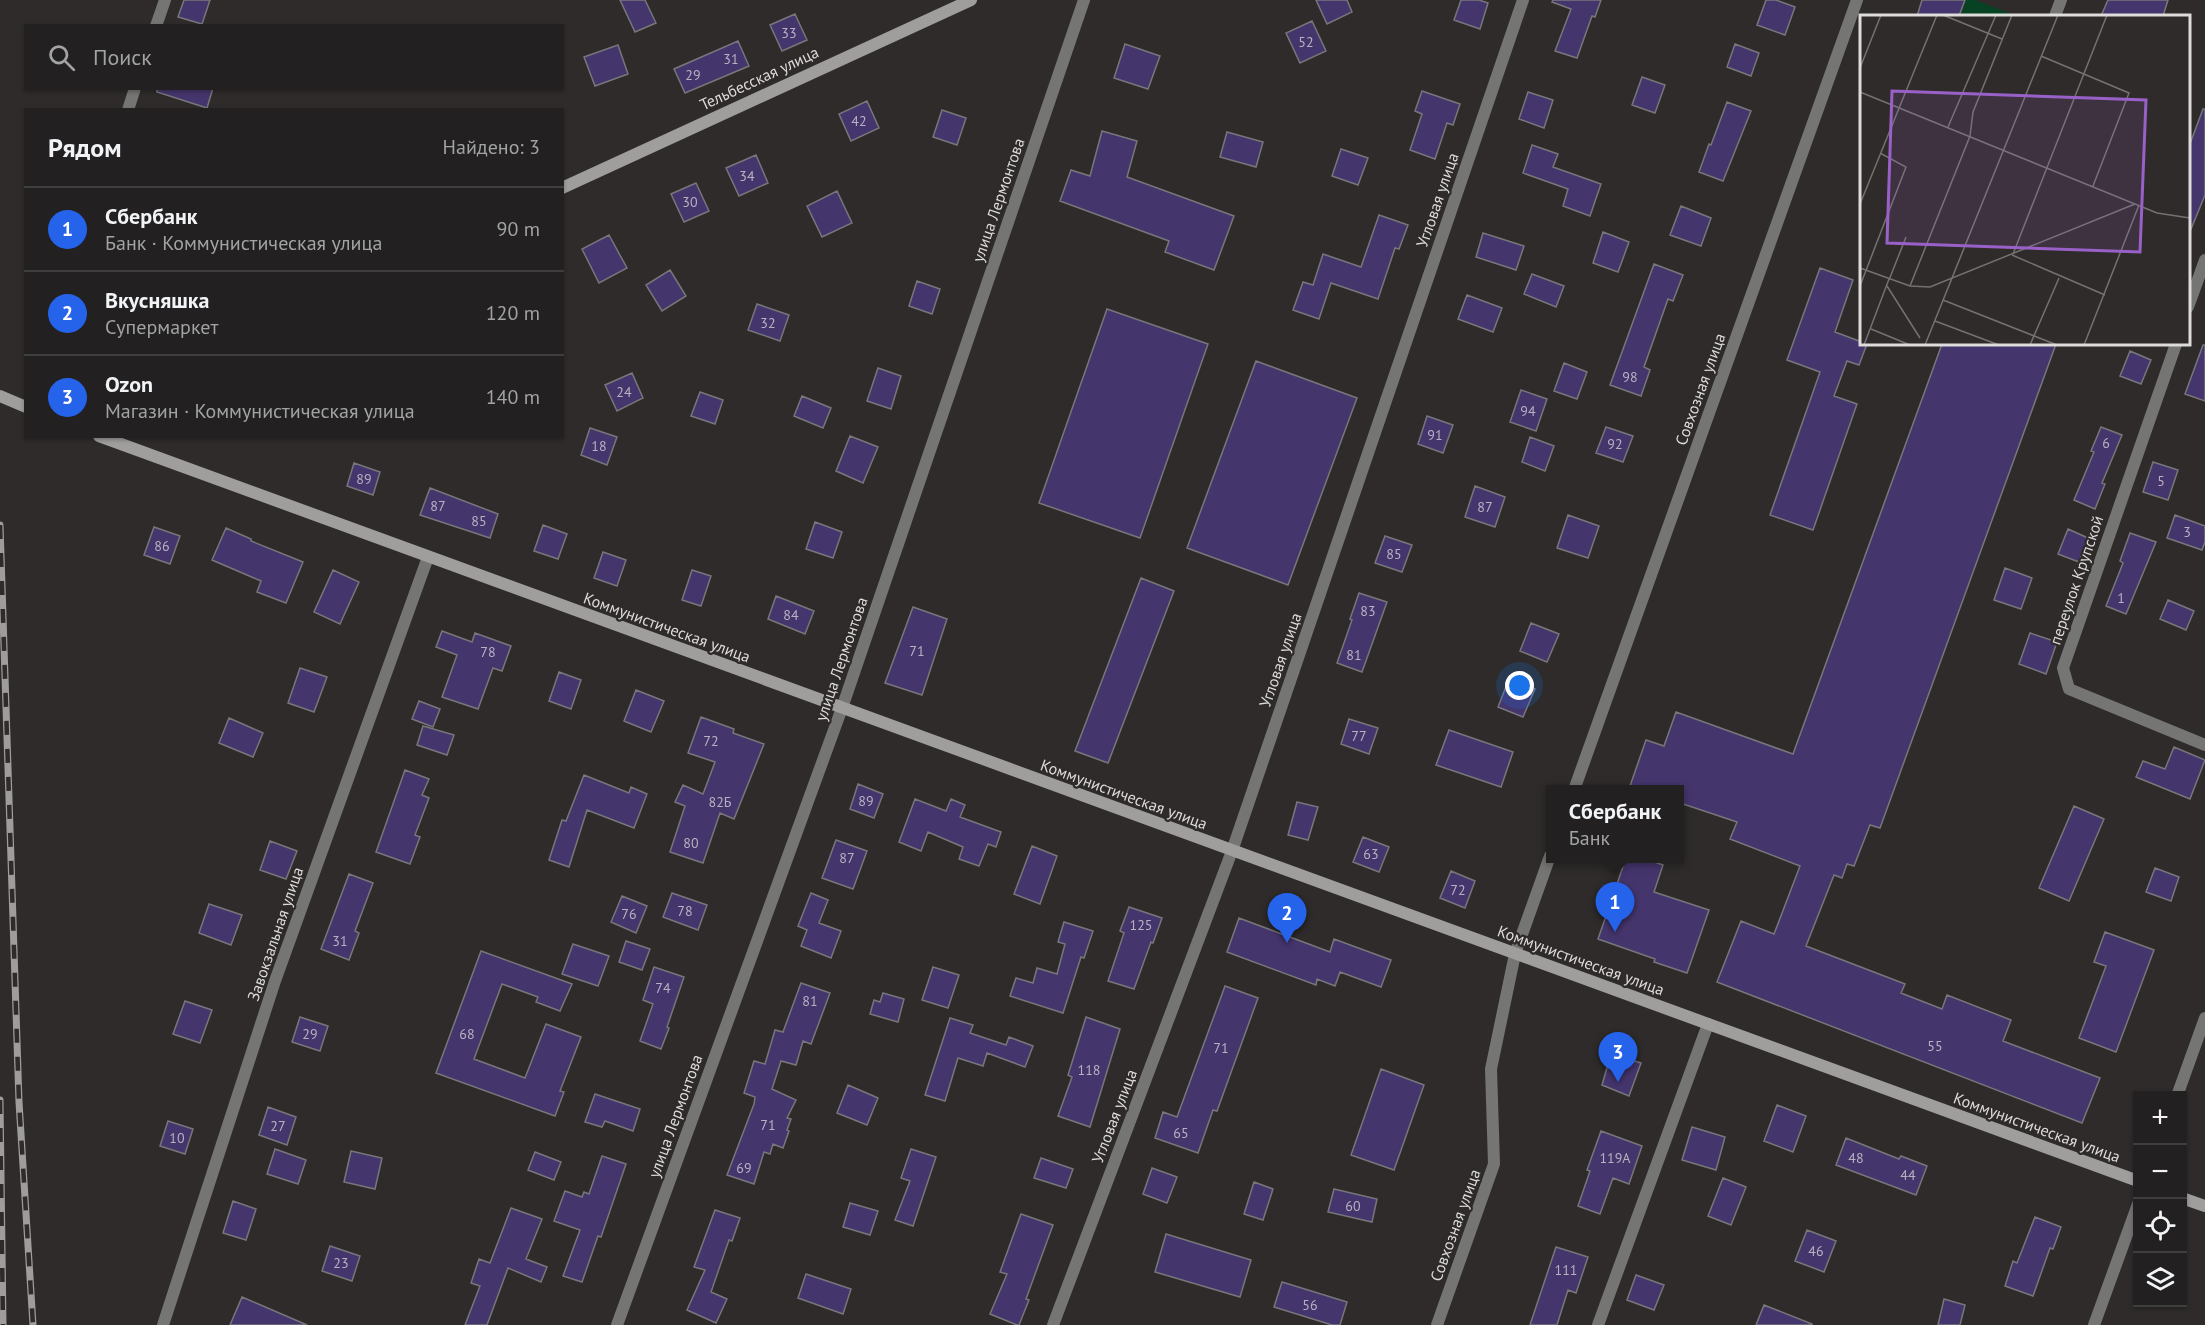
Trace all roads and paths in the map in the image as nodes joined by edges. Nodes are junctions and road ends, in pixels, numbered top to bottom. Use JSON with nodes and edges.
{"nodes":[{"id":1,"x":165,"y":0,"type":"edge"},
{"id":2,"x":970,"y":0,"type":"edge"},
{"id":3,"x":1084,"y":0,"type":"edge"},
{"id":4,"x":1523,"y":0,"type":"edge"},
{"id":5,"x":1857,"y":0,"type":"edge"},
{"id":6,"x":2061,"y":0,"type":"edge"},
{"id":7,"x":2055,"y":15,"type":"edge"},
{"id":8,"x":157,"y":24,"type":"edge"},
{"id":9,"x":134,"y":90,"type":"edge"},
{"id":10,"x":129,"y":108,"type":"edge"},
{"id":11,"x":564,"y":187,"type":"edge"},
{"id":12,"x":2205,"y":260,"type":"edge"},
{"id":13,"x":2190,"y":301,"type":"edge"},
{"id":14,"x":2176,"y":345,"type":"edge"},
{"id":15,"x":0,"y":396,"type":"edge"},
{"id":16,"x":24,"y":406,"type":"edge"},
{"id":17,"x":104,"y":438,"type":"edge"},
{"id":18,"x":428,"y":557,"type":"junction"},
{"id":19,"x":842,"y":708,"type":"junction"},
{"id":20,"x":2205,"y":745,"type":"edge"},
{"id":21,"x":1575,"y":785,"type":"edge"},
{"id":22,"x":1232,"y":850,"type":"junction"},
{"id":23,"x":1548,"y":863,"type":"edge"},
{"id":24,"x":1515,"y":954,"type":"junction"},
{"id":25,"x":2205,"y":1018,"type":"edge"},
{"id":26,"x":1708,"y":1024,"type":"junction"},
{"id":27,"x":2178,"y":1091,"type":"edge"},
{"id":28,"x":2133,"y":1179,"type":"edge"},
{"id":29,"x":2185,"y":1199,"type":"edge"},
{"id":30,"x":2205,"y":1206,"type":"edge"},
{"id":31,"x":2133,"y":1218,"type":"edge"},
{"id":32,"x":163,"y":1325,"type":"edge"},
{"id":33,"x":617,"y":1325,"type":"edge"},
{"id":34,"x":1053,"y":1325,"type":"edge"},
{"id":35,"x":1437,"y":1325,"type":"edge"},
{"id":36,"x":1599,"y":1325,"type":"edge"},
{"id":37,"x":2094,"y":1325,"type":"edge"}],
"edges":[{"from":1,"to":8,"type":"street"},
{"from":2,"to":11,"type":"street","name":"Тельбесская улица"},
{"from":3,"to":19,"type":"street","name":"улица Лермонтова"},
{"from":4,"to":22,"type":"street","name":"Угловая улица"},
{"from":5,"to":21,"type":"street","name":"Совхозная улица"},
{"from":6,"to":7,"type":"street"},
{"from":9,"to":10,"type":"street"},
{"from":12,"to":13,"type":"street"},
{"from":14,"to":20,"type":"street","name":"переулок Крупской"},
{"from":15,"to":16,"type":"street"},
{"from":17,"to":18,"type":"street","name":"Коммунистическая улица"},
{"from":18,"to":19,"type":"street","name":"Коммунистическая улица"},
{"from":18,"to":32,"type":"street","name":"Завокзальная улица"},
{"from":19,"to":22,"type":"street","name":"Коммунистическая улица"},
{"from":19,"to":33,"type":"street","name":"улица Лермонтова"},
{"from":22,"to":24,"type":"street","name":"Коммунистическая улица"},
{"from":22,"to":34,"type":"street","name":"Угловая улица"},
{"from":23,"to":24,"type":"street","name":"Совхозная улица"},
{"from":24,"to":26,"type":"street","name":"Коммунистическая улица"},
{"from":24,"to":35,"type":"street","name":"Совхозная улица"},
{"from":25,"to":27,"type":"street"},
{"from":26,"to":28,"type":"street","name":"Коммунистическая улица"},
{"from":26,"to":36,"type":"street"},
{"from":29,"to":30,"type":"street"},
{"from":31,"to":37,"type":"street"}]}
